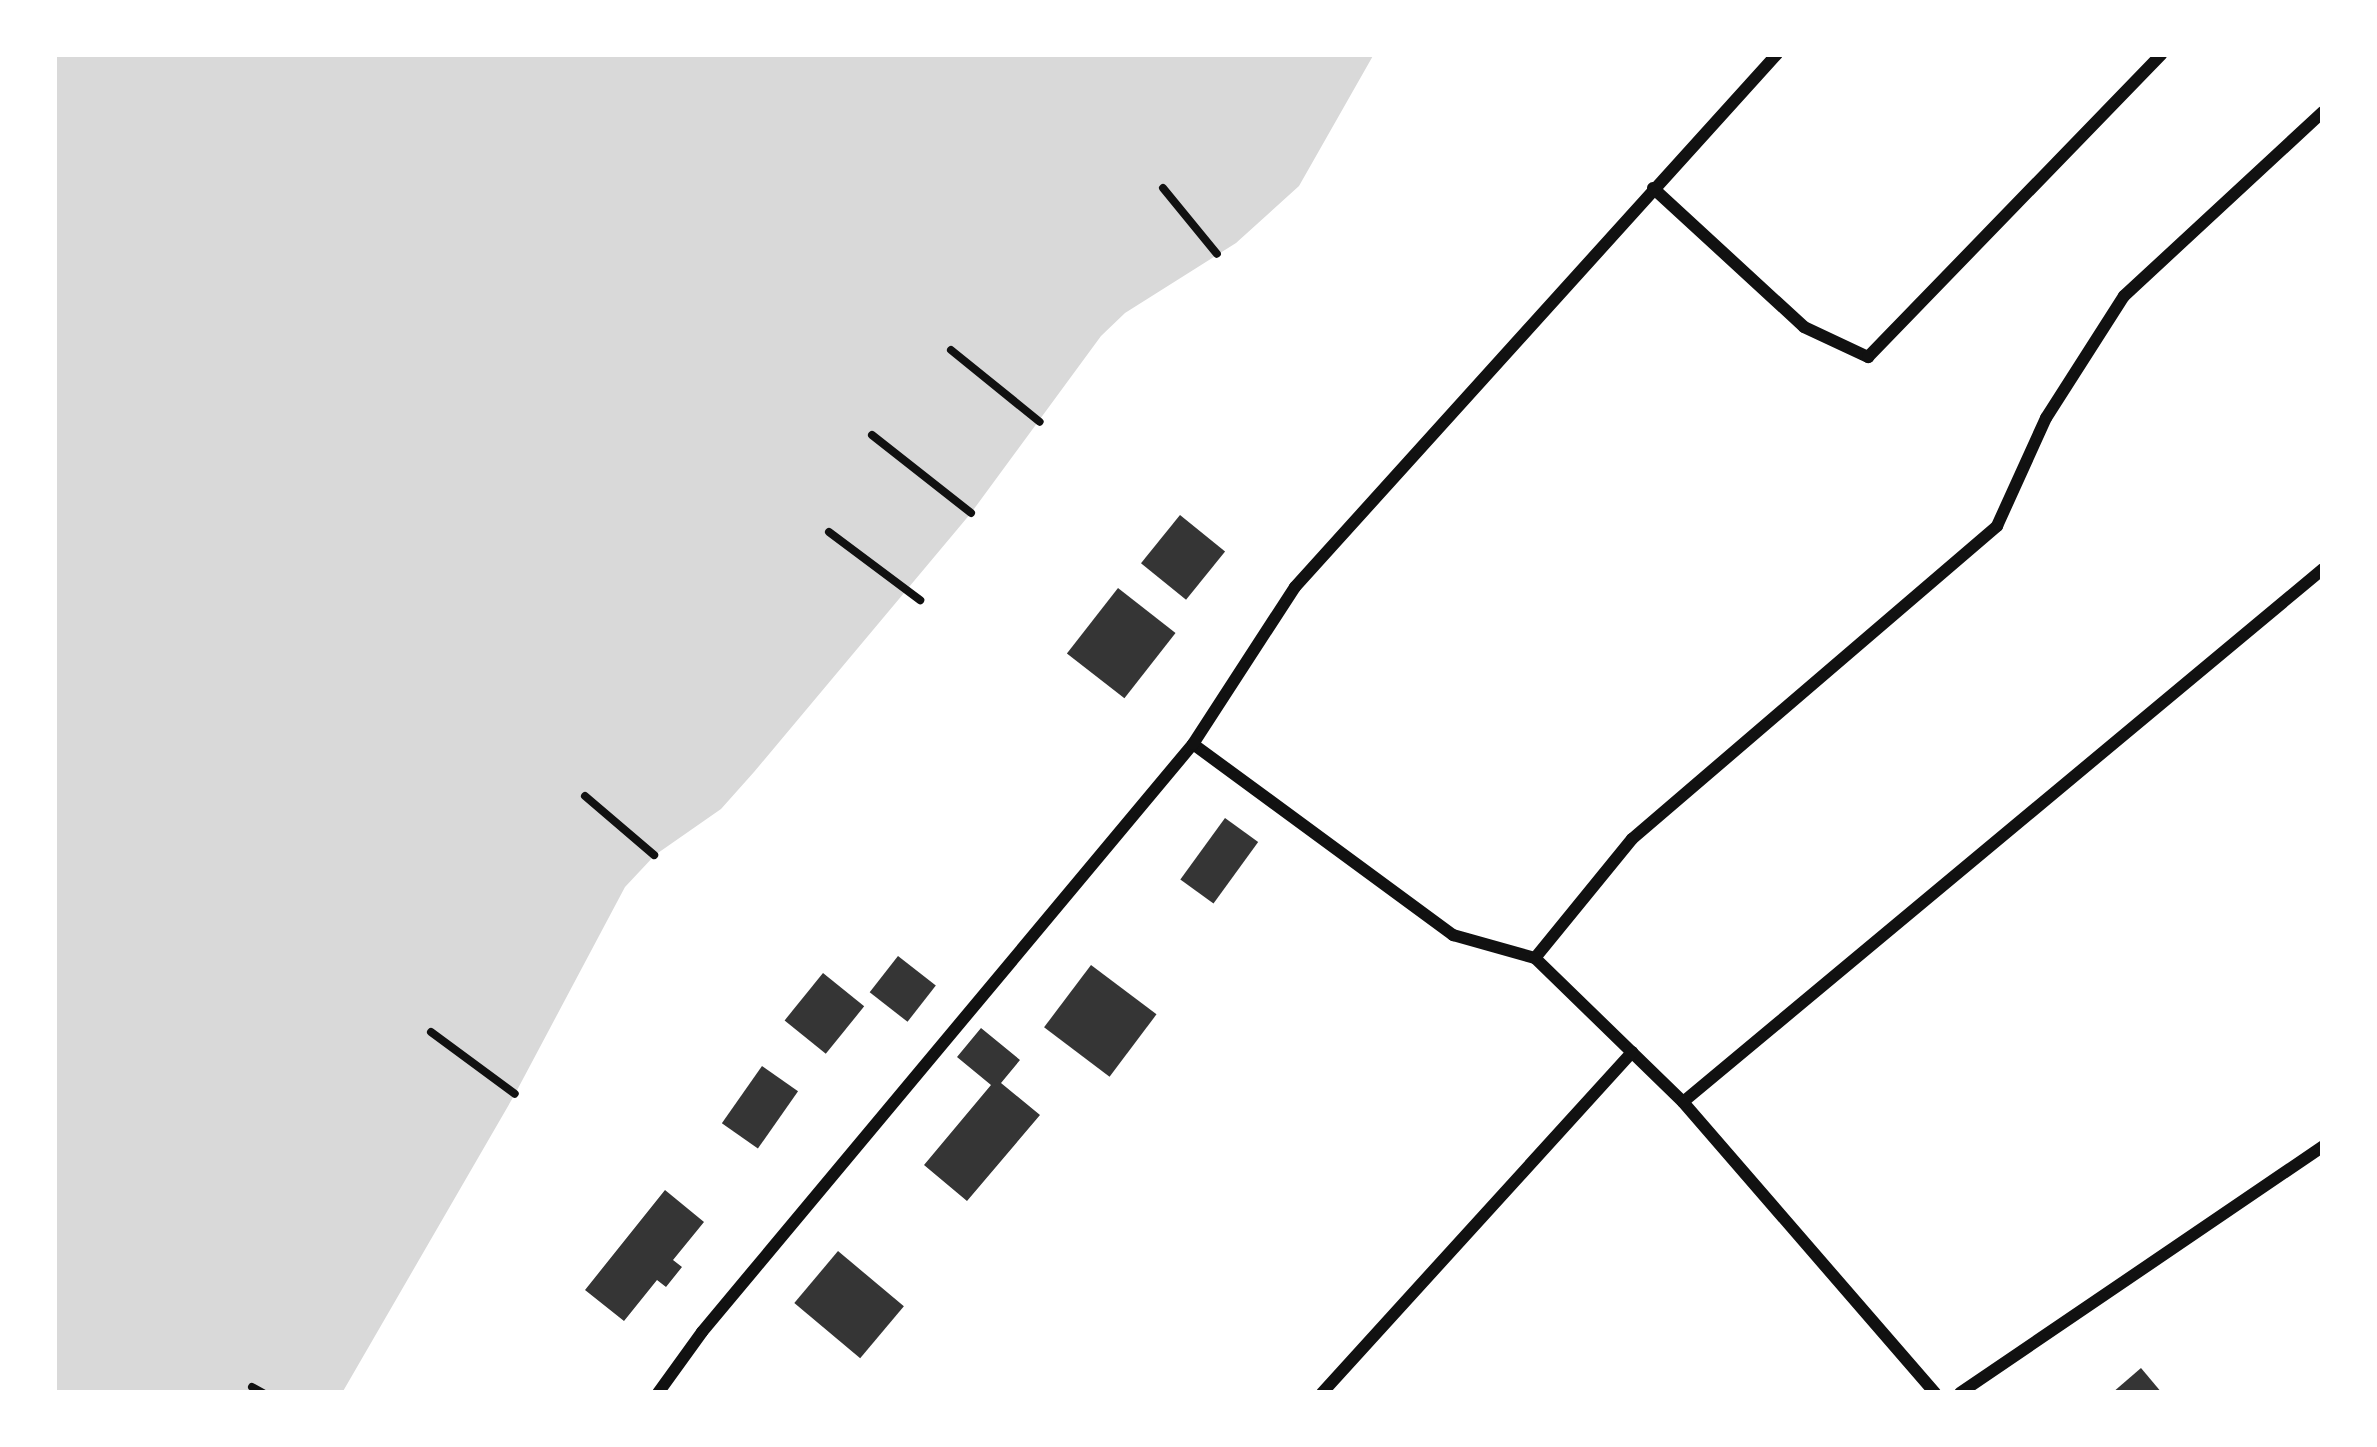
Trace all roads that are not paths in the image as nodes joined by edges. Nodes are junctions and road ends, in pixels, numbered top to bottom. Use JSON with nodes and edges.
{"nodes":[{"id":1,"x":1778,"y":54,"type":"edge"},
{"id":2,"x":2162,"y":54,"type":"edge"},
{"id":3,"x":2323,"y":112,"type":"edge"},
{"id":4,"x":1653,"y":188,"type":"junction"},
{"id":5,"x":2323,"y":569,"type":"edge"},
{"id":6,"x":1193,"y":745,"type":"junction"},
{"id":7,"x":1535,"y":958,"type":"junction"},
{"id":8,"x":1632,"y":1052,"type":"junction"},
{"id":9,"x":1683,"y":1102,"type":"junction"},
{"id":10,"x":2323,"y":1146,"type":"edge"},
{"id":11,"x":658,"y":1393,"type":"edge"},
{"id":12,"x":1322,"y":1393,"type":"edge"},
{"id":13,"x":1935,"y":1393,"type":"edge"},
{"id":14,"x":1960,"y":1393,"type":"edge"}],
"edges":[{"from":1,"to":4,"type":"street"},
{"from":2,"to":4,"type":"street"},
{"from":3,"to":7,"type":"street"},
{"from":4,"to":6,"type":"street"},
{"from":5,"to":9,"type":"street"},
{"from":6,"to":7,"type":"street"},
{"from":6,"to":11,"type":"street"},
{"from":7,"to":8,"type":"street"},
{"from":8,"to":9,"type":"street"},
{"from":8,"to":12,"type":"street"},
{"from":9,"to":13,"type":"street"},
{"from":10,"to":14,"type":"street"}]}
